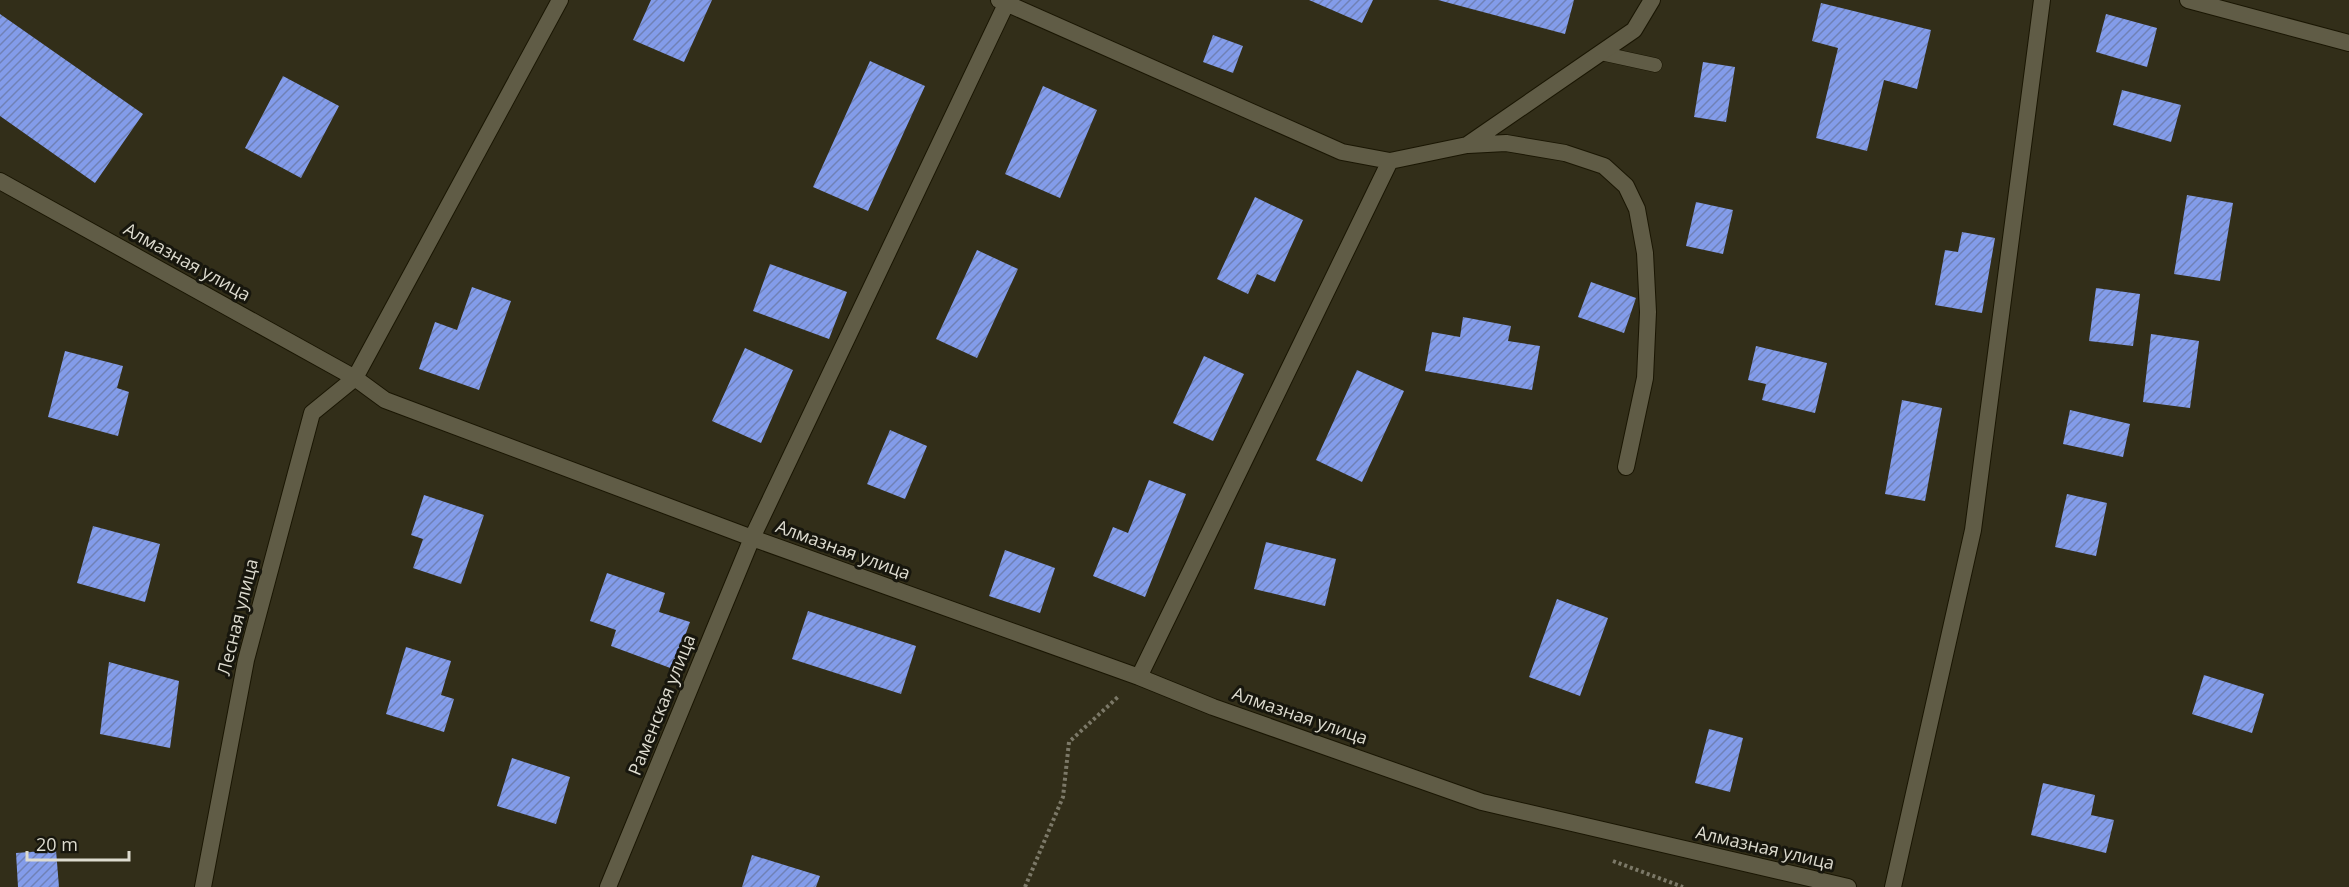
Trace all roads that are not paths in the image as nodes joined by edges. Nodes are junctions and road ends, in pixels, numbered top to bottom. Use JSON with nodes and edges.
{"nodes":[{"id":1,"x":560,"y":0,"type":"edge"},
{"id":2,"x":1652,"y":0,"type":"edge"},
{"id":3,"x":2042,"y":0,"type":"edge"},
{"id":4,"x":2188,"y":0,"type":"edge"},
{"id":5,"x":1004,"y":1,"type":"edge"},
{"id":6,"x":2349,"y":43,"type":"edge"},
{"id":7,"x":1600,"y":53,"type":"junction"},
{"id":8,"x":1655,"y":64,"type":"dead end"},
{"id":9,"x":1467,"y":145,"type":"junction"},
{"id":10,"x":1390,"y":161,"type":"junction"},
{"id":11,"x":0,"y":181,"type":"edge"},
{"id":12,"x":355,"y":378,"type":"junction"},
{"id":13,"x":1626,"y":467,"type":"dead end"},
{"id":14,"x":752,"y":538,"type":"junction"},
{"id":15,"x":1139,"y":677,"type":"junction"},
{"id":16,"x":203,"y":887,"type":"edge"},
{"id":17,"x":608,"y":887,"type":"edge"},
{"id":18,"x":1848,"y":887,"type":"edge"},
{"id":19,"x":1893,"y":887,"type":"edge"}],
"edges":[{"from":1,"to":12,"type":"street"},
{"from":2,"to":7,"type":"street"},
{"from":3,"to":19,"type":"street"},
{"from":4,"to":6,"type":"street"},
{"from":5,"to":10,"type":"street"},
{"from":5,"to":14,"type":"street","name":"Раменская улица"},
{"from":7,"to":8,"type":"lane"},
{"from":7,"to":9,"type":"street"},
{"from":9,"to":10,"type":"street"},
{"from":9,"to":13,"type":"street"},
{"from":10,"to":15,"type":"street"},
{"from":11,"to":12,"type":"street","name":"Алмазная улица"},
{"from":12,"to":14,"type":"street","name":"Алмазная улица"},
{"from":12,"to":16,"type":"street","name":"Лесная улица"},
{"from":14,"to":15,"type":"street","name":"Алмазная улица"},
{"from":14,"to":17,"type":"street","name":"Раменская улица"},
{"from":15,"to":18,"type":"street","name":"Алмазная улица"}]}
